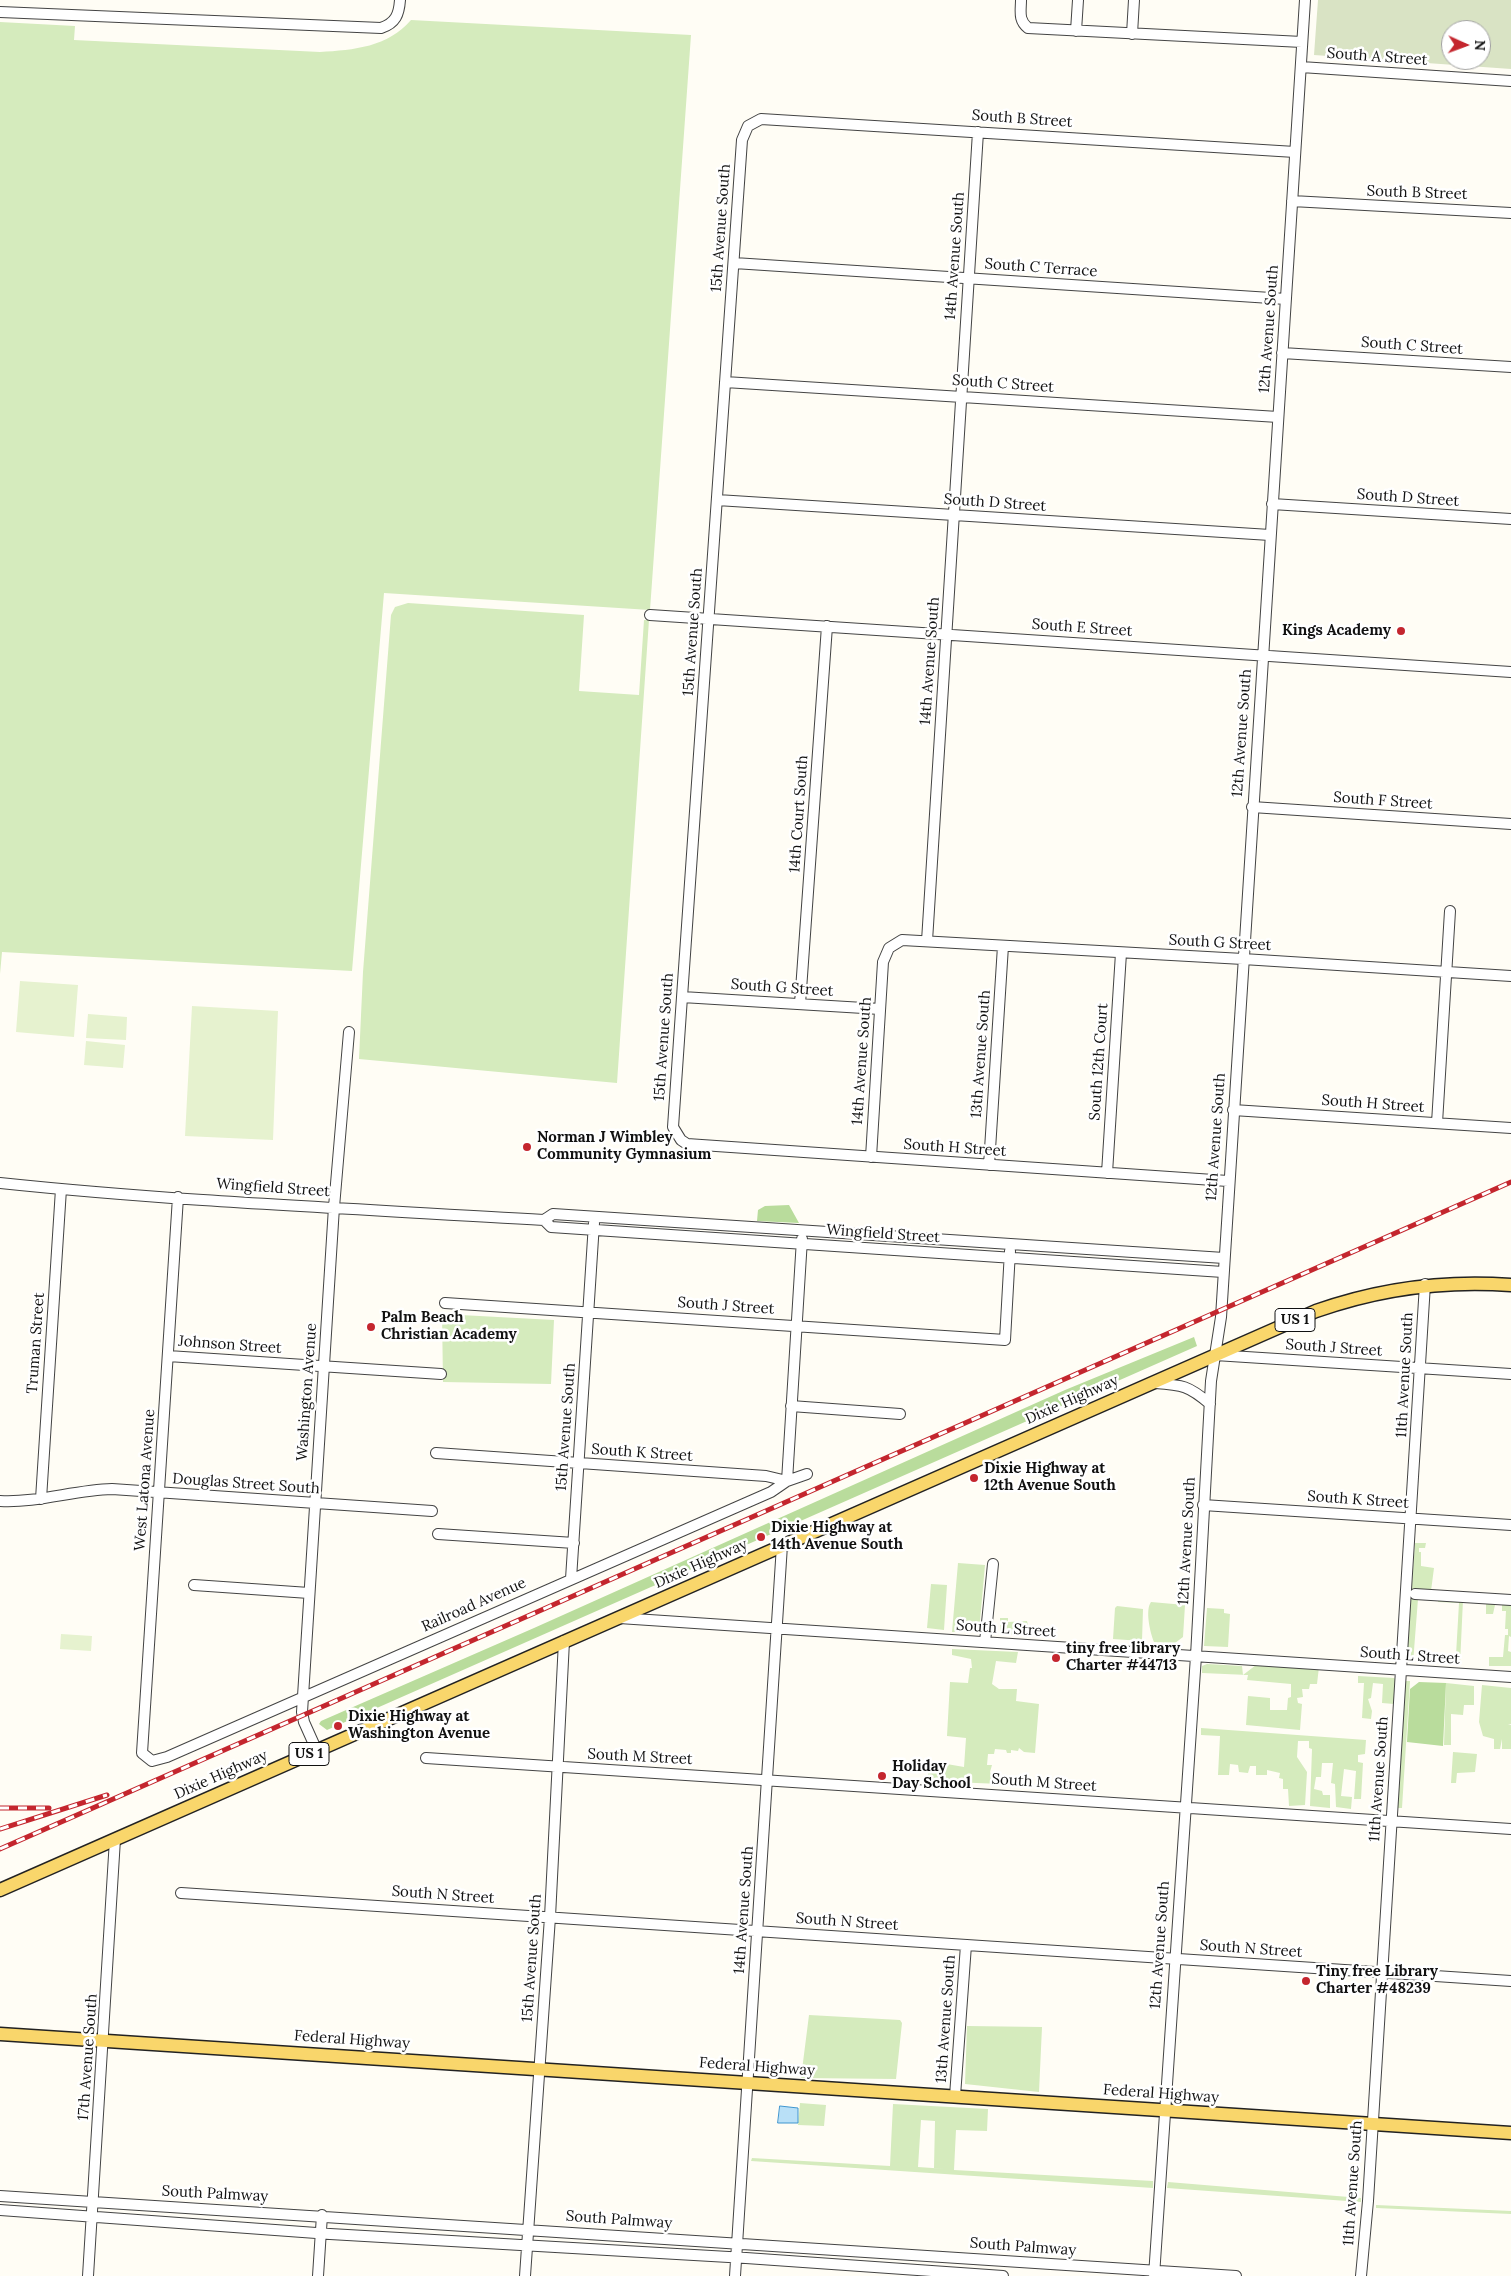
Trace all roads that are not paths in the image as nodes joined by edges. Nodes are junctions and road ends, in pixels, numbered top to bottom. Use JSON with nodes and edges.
{"nodes":[{"id":1,"x":400,"y":0,"type":"edge"},
{"id":2,"x":1021,"y":0,"type":"edge"},
{"id":3,"x":1078,"y":0,"type":"edge"},
{"id":4,"x":1134,"y":0,"type":"edge"},
{"id":5,"x":1305,"y":0,"type":"edge"},
{"id":6,"x":0,"y":12,"type":"edge"},
{"id":7,"x":1076,"y":31,"type":"junction"},
{"id":8,"x":1132,"y":34,"type":"junction"},
{"id":9,"x":1302,"y":42,"type":"junction"},
{"id":10,"x":1301,"y":67,"type":"junction"},
{"id":11,"x":1511,"y":81,"type":"edge"},
{"id":12,"x":748,"y":126,"type":"joint"},
{"id":13,"x":978,"y":132,"type":"junction"},
{"id":14,"x":1295,"y":152,"type":"junction"},
{"id":15,"x":1292,"y":201,"type":"junction"},
{"id":16,"x":1511,"y":213,"type":"edge"},
{"id":17,"x":734,"y":263,"type":"junction"},
{"id":18,"x":969,"y":278,"type":"junction"},
{"id":19,"x":1286,"y":298,"type":"junction"},
{"id":20,"x":1282,"y":353,"type":"junction"},
{"id":21,"x":1511,"y":367,"type":"edge"},
{"id":22,"x":725,"y":382,"type":"junction"},
{"id":23,"x":961,"y":397,"type":"junction"},
{"id":24,"x":1278,"y":417,"type":"junction"},
{"id":25,"x":717,"y":500,"type":"junction"},
{"id":26,"x":1272,"y":504,"type":"junction"},
{"id":27,"x":954,"y":515,"type":"junction"},
{"id":28,"x":1511,"y":519,"type":"edge"},
{"id":29,"x":1270,"y":535,"type":"junction"},
{"id":30,"x":650,"y":614,"type":"dead end"},
{"id":31,"x":709,"y":618,"type":"junction"},
{"id":32,"x":827,"y":626,"type":"junction"},
{"id":33,"x":946,"y":633,"type":"junction"},
{"id":34,"x":1262,"y":656,"type":"junction"},
{"id":35,"x":1511,"y":672,"type":"edge"},
{"id":36,"x":1252,"y":807,"type":"junction"},
{"id":37,"x":1511,"y":824,"type":"edge"},
{"id":38,"x":1450,"y":911,"type":"dead end"},
{"id":39,"x":927,"y":941,"type":"junction"},
{"id":40,"x":1003,"y":946,"type":"junction"},
{"id":41,"x":1121,"y":953,"type":"junction"},
{"id":42,"x":1243,"y":958,"type":"junction"},
{"id":43,"x":1447,"y":972,"type":"junction"},
{"id":44,"x":1511,"y":976,"type":"edge"},
{"id":45,"x":682,"y":997,"type":"junction"},
{"id":46,"x":800,"y":1004,"type":"junction"},
{"id":47,"x":880,"y":1009,"type":"junction"},
{"id":48,"x":349,"y":1032,"type":"dead end"},
{"id":49,"x":1233,"y":1110,"type":"junction"},
{"id":50,"x":1437,"y":1124,"type":"junction"},
{"id":51,"x":1511,"y":1128,"type":"edge"},
{"id":52,"x":681,"y":1140,"type":"joint"},
{"id":53,"x":871,"y":1157,"type":"junction"},
{"id":54,"x":989,"y":1165,"type":"junction"},
{"id":55,"x":1107,"y":1173,"type":"junction"},
{"id":56,"x":1228,"y":1181,"type":"junction"},
{"id":57,"x":0,"y":1183,"type":"edge"},
{"id":58,"x":61,"y":1189,"type":"junction"},
{"id":59,"x":178,"y":1197,"type":"junction"},
{"id":60,"x":334,"y":1207,"type":"junction"},
{"id":61,"x":594,"y":1217,"type":"junction"},
{"id":62,"x":544,"y":1220,"type":"junction"},
{"id":63,"x":593,"y":1230,"type":"junction"},
{"id":64,"x":802,"y":1230,"type":"junction"},
{"id":65,"x":958,"y":1240,"type":"junction"},
{"id":66,"x":802,"y":1244,"type":"junction"},
{"id":67,"x":1011,"y":1244,"type":"junction"},
{"id":68,"x":957,"y":1254,"type":"junction"},
{"id":69,"x":1010,"y":1258,"type":"junction"},
{"id":70,"x":1224,"y":1258,"type":"junction"},
{"id":71,"x":1223,"y":1272,"type":"junction"},
{"id":72,"x":1425,"y":1284,"type":"junction"},
{"id":73,"x":1511,"y":1285,"type":"edge"},
{"id":74,"x":445,"y":1303,"type":"dead end"},
{"id":75,"x":588,"y":1312,"type":"junction"},
{"id":76,"x":796,"y":1326,"type":"junction"},
{"id":77,"x":1215,"y":1355,"type":"junction"},
{"id":78,"x":168,"y":1356,"type":"junction"},
{"id":79,"x":324,"y":1366,"type":"junction"},
{"id":80,"x":1421,"y":1369,"type":"junction"},
{"id":81,"x":441,"y":1374,"type":"dead end"},
{"id":82,"x":1511,"y":1374,"type":"edge"},
{"id":83,"x":1152,"y":1383,"type":"junction"},
{"id":84,"x":1210,"y":1404,"type":"junction"},
{"id":85,"x":791,"y":1406,"type":"junction"},
{"id":86,"x":900,"y":1414,"type":"dead end"},
{"id":87,"x":436,"y":1453,"type":"dead end"},
{"id":88,"x":579,"y":1464,"type":"junction"},
{"id":89,"x":807,"y":1474,"type":"dead end"},
{"id":90,"x":786,"y":1481,"type":"junction"},
{"id":91,"x":159,"y":1493,"type":"junction"},
{"id":92,"x":41,"y":1499,"type":"junction"},
{"id":93,"x":0,"y":1501,"type":"edge"},
{"id":94,"x":315,"y":1503,"type":"junction"},
{"id":95,"x":1204,"y":1505,"type":"junction"},
{"id":96,"x":432,"y":1511,"type":"dead end"},
{"id":97,"x":1411,"y":1519,"type":"junction"},
{"id":98,"x":1511,"y":1525,"type":"edge"},
{"id":99,"x":438,"y":1534,"type":"dead end"},
{"id":100,"x":574,"y":1543,"type":"junction"},
{"id":101,"x":782,"y":1545,"type":"junction"},
{"id":102,"x":992,"y":1564,"type":"dead end"},
{"id":103,"x":572,"y":1579,"type":"junction"},
{"id":104,"x":194,"y":1585,"type":"dead end"},
{"id":105,"x":309,"y":1593,"type":"junction"},
{"id":106,"x":1415,"y":1594,"type":"dead end"},
{"id":107,"x":1511,"y":1600,"type":"edge"},
{"id":108,"x":619,"y":1618,"type":"junction"},
{"id":109,"x":777,"y":1628,"type":"junction"},
{"id":110,"x":564,"y":1641,"type":"junction"},
{"id":111,"x":986,"y":1642,"type":"junction"},
{"id":112,"x":1196,"y":1656,"type":"junction"},
{"id":113,"x":1401,"y":1670,"type":"junction"},
{"id":114,"x":1511,"y":1677,"type":"edge"},
{"id":115,"x":303,"y":1697,"type":"junction"},
{"id":116,"x":317,"y":1751,"type":"junction"},
{"id":117,"x":426,"y":1758,"type":"dead end"},
{"id":118,"x":152,"y":1761,"type":"joint"},
{"id":119,"x":558,"y":1767,"type":"junction"},
{"id":120,"x":768,"y":1780,"type":"junction"},
{"id":121,"x":1185,"y":1808,"type":"junction"},
{"id":122,"x":1391,"y":1821,"type":"junction"},
{"id":123,"x":1511,"y":1829,"type":"edge"},
{"id":124,"x":115,"y":1839,"type":"junction"},
{"id":125,"x":0,"y":1890,"type":"edge"},
{"id":126,"x":181,"y":1893,"type":"dead end"},
{"id":127,"x":550,"y":1917,"type":"junction"},
{"id":128,"x":758,"y":1931,"type":"junction"},
{"id":129,"x":966,"y":1945,"type":"junction"},
{"id":130,"x":1174,"y":1959,"type":"junction"},
{"id":131,"x":1381,"y":1973,"type":"junction"},
{"id":132,"x":1511,"y":1981,"type":"edge"},
{"id":133,"x":0,"y":2034,"type":"edge"},
{"id":134,"x":104,"y":2040,"type":"junction"},
{"id":135,"x":539,"y":2068,"type":"junction"},
{"id":136,"x":748,"y":2082,"type":"junction"},
{"id":137,"x":955,"y":2096,"type":"junction"},
{"id":138,"x":1164,"y":2110,"type":"junction"},
{"id":139,"x":1371,"y":2124,"type":"junction"},
{"id":140,"x":1511,"y":2133,"type":"edge"},
{"id":141,"x":0,"y":2196,"type":"edge"},
{"id":142,"x":94,"y":2202,"type":"junction"},
{"id":143,"x":0,"y":2210,"type":"edge"},
{"id":144,"x":322,"y":2215,"type":"junction"},
{"id":145,"x":93,"y":2216,"type":"junction"},
{"id":146,"x":529,"y":2228,"type":"junction"},
{"id":147,"x":321,"y":2233,"type":"junction"},
{"id":148,"x":737,"y":2244,"type":"junction"},
{"id":149,"x":527,"y":2245,"type":"junction"},
{"id":150,"x":946,"y":2256,"type":"junction"},
{"id":151,"x":736,"y":2259,"type":"junction"},
{"id":152,"x":945,"y":2274,"type":"edge"},
{"id":153,"x":1154,"y":2274,"type":"edge"},
{"id":154,"x":88,"y":2276,"type":"edge"},
{"id":155,"x":318,"y":2276,"type":"edge"},
{"id":156,"x":525,"y":2276,"type":"edge"},
{"id":157,"x":735,"y":2276,"type":"edge"},
{"id":158,"x":1003,"y":2276,"type":"edge"},
{"id":159,"x":1236,"y":2276,"type":"edge"},
{"id":160,"x":1361,"y":2276,"type":"edge"}],
"edges":[{"from":1,"to":6,"type":"street"},
{"from":2,"to":7,"type":"street"},
{"from":3,"to":7,"type":"street"},
{"from":4,"to":8,"type":"street"},
{"from":5,"to":9,"type":"street","name":"12th Avenue South"},
{"from":7,"to":8,"type":"street"},
{"from":8,"to":9,"type":"street"},
{"from":9,"to":10,"type":"street","name":"12th Avenue South"},
{"from":10,"to":11,"type":"street","name":"South A Street"},
{"from":10,"to":14,"type":"street","name":"12th Avenue South"},
{"from":12,"to":13,"type":"street","name":"South B Street"},
{"from":12,"to":17,"type":"street","name":"15th Avenue South"},
{"from":13,"to":14,"type":"street","name":"South B Street"},
{"from":13,"to":18,"type":"street","name":"14th Avenue South"},
{"from":14,"to":15,"type":"street","name":"12th Avenue South"},
{"from":15,"to":16,"type":"street","name":"South B Street"},
{"from":15,"to":19,"type":"street","name":"12th Avenue South"},
{"from":17,"to":18,"type":"street","name":"South C Terrace"},
{"from":17,"to":22,"type":"street","name":"15th Avenue South"},
{"from":18,"to":19,"type":"street","name":"South C Terrace"},
{"from":18,"to":23,"type":"street","name":"14th Avenue South"},
{"from":19,"to":20,"type":"street","name":"12th Avenue South"},
{"from":20,"to":21,"type":"street","name":"South C Street"},
{"from":20,"to":24,"type":"street","name":"12th Avenue South"},
{"from":22,"to":23,"type":"street","name":"South C Street"},
{"from":22,"to":25,"type":"street","name":"15th Avenue South"},
{"from":23,"to":24,"type":"street","name":"South C Street"},
{"from":23,"to":27,"type":"street","name":"14th Avenue South"},
{"from":24,"to":26,"type":"street","name":"12th Avenue South"},
{"from":25,"to":27,"type":"street","name":"South D Street"},
{"from":25,"to":31,"type":"street","name":"15th Avenue South"},
{"from":26,"to":28,"type":"street","name":"South D Street"},
{"from":26,"to":29,"type":"street","name":"12th Avenue South"},
{"from":27,"to":29,"type":"street","name":"South D Street"},
{"from":27,"to":33,"type":"street","name":"14th Avenue South"},
{"from":29,"to":34,"type":"street","name":"12th Avenue South"},
{"from":30,"to":31,"type":"street","name":"South E Street"},
{"from":31,"to":32,"type":"street","name":"South E Street"},
{"from":31,"to":45,"type":"street","name":"15th Avenue South"},
{"from":32,"to":33,"type":"street","name":"South E Street"},
{"from":32,"to":46,"type":"street","name":"14th Court South"},
{"from":33,"to":34,"type":"street","name":"South E Street"},
{"from":33,"to":39,"type":"street","name":"14th Avenue South"},
{"from":34,"to":35,"type":"street","name":"South E Street"},
{"from":34,"to":36,"type":"street","name":"12th Avenue South"},
{"from":36,"to":37,"type":"street","name":"South F Street"},
{"from":36,"to":42,"type":"street","name":"12th Avenue South"},
{"from":38,"to":43,"type":"street"},
{"from":39,"to":40,"type":"street","name":"South G Street"},
{"from":39,"to":47,"type":"street","name":"14th Avenue South"},
{"from":40,"to":41,"type":"street","name":"South G Street"},
{"from":40,"to":54,"type":"street","name":"13th Avenue South"},
{"from":41,"to":42,"type":"street","name":"South G Street"},
{"from":41,"to":55,"type":"street","name":"South 12th Court"},
{"from":42,"to":43,"type":"street","name":"South G Street"},
{"from":42,"to":49,"type":"street","name":"12th Avenue South"},
{"from":43,"to":44,"type":"street","name":"South G Street"},
{"from":43,"to":50,"type":"street"},
{"from":45,"to":46,"type":"street","name":"South G Street"},
{"from":45,"to":52,"type":"street","name":"15th Avenue South"},
{"from":46,"to":47,"type":"street","name":"South G Street"},
{"from":47,"to":53,"type":"street","name":"14th Avenue South"},
{"from":48,"to":60,"type":"street","name":"Washington Avenue"},
{"from":49,"to":50,"type":"street","name":"South H Street"},
{"from":49,"to":56,"type":"street","name":"12th Avenue South"},
{"from":50,"to":51,"type":"street","name":"South H Street"},
{"from":52,"to":53,"type":"street","name":"South H Street"},
{"from":53,"to":54,"type":"street","name":"South H Street"},
{"from":54,"to":55,"type":"street","name":"South H Street"},
{"from":55,"to":56,"type":"street","name":"South H Street"},
{"from":56,"to":70,"type":"street","name":"12th Avenue South"},
{"from":57,"to":58,"type":"street","name":"Wingfield Street"},
{"from":58,"to":59,"type":"street","name":"Wingfield Street"},
{"from":58,"to":92,"type":"street","name":"Truman Street"},
{"from":59,"to":60,"type":"street","name":"Wingfield Street"},
{"from":59,"to":78,"type":"street","name":"West Latona Avenue"},
{"from":60,"to":62,"type":"street","name":"Wingfield Street"},
{"from":60,"to":79,"type":"street","name":"Washington Avenue"},
{"from":61,"to":62,"type":"street","name":"Wingfield Street"},
{"from":61,"to":63,"type":"street","name":"15th Avenue South"},
{"from":61,"to":64,"type":"street","name":"Wingfield Street"},
{"from":62,"to":63,"type":"street","name":"Wingfield Street"},
{"from":63,"to":66,"type":"street","name":"Wingfield Street"},
{"from":63,"to":75,"type":"street","name":"15th Avenue South"},
{"from":64,"to":65,"type":"street","name":"Wingfield Street"},
{"from":64,"to":66,"type":"street"},
{"from":65,"to":67,"type":"street","name":"Wingfield Street"},
{"from":65,"to":68,"type":"street"},
{"from":66,"to":68,"type":"street","name":"Wingfield Street"},
{"from":66,"to":76,"type":"street"},
{"from":67,"to":69,"type":"street"},
{"from":67,"to":70,"type":"street","name":"Wingfield Street"},
{"from":68,"to":69,"type":"street","name":"Wingfield Street"},
{"from":69,"to":71,"type":"street","name":"Wingfield Street"},
{"from":69,"to":76,"type":"street","name":"South J Street"},
{"from":70,"to":71,"type":"street","name":"12th Avenue South"},
{"from":71,"to":77,"type":"street","name":"12th Avenue South"},
{"from":72,"to":73,"type":"main road","name":"Dixie Highway","number":"US 1"},
{"from":72,"to":77,"type":"main road","name":"Dixie Highway","number":"US 1"},
{"from":72,"to":80,"type":"street","name":"11th Avenue South"},
{"from":74,"to":75,"type":"street","name":"South J Street"},
{"from":75,"to":76,"type":"street","name":"South J Street"},
{"from":75,"to":88,"type":"street","name":"15th Avenue South"},
{"from":76,"to":85,"type":"street"},
{"from":77,"to":80,"type":"street","name":"South J Street"},
{"from":77,"to":83,"type":"main road","name":"Dixie Highway","number":"US 1"},
{"from":77,"to":84,"type":"street","name":"12th Avenue South"},
{"from":78,"to":79,"type":"street","name":"Johnson Street"},
{"from":78,"to":91,"type":"street","name":"West Latona Avenue"},
{"from":79,"to":81,"type":"street","name":"Johnson Street"},
{"from":79,"to":94,"type":"street","name":"Washington Avenue"},
{"from":80,"to":82,"type":"street","name":"South J Street"},
{"from":80,"to":97,"type":"street","name":"11th Avenue South"},
{"from":83,"to":84,"type":"street"},
{"from":83,"to":101,"type":"main road","name":"Dixie Highway","number":"US 1"},
{"from":84,"to":95,"type":"street","name":"12th Avenue South"},
{"from":85,"to":86,"type":"street"},
{"from":85,"to":90,"type":"street"},
{"from":87,"to":88,"type":"street","name":"South K Street"},
{"from":88,"to":90,"type":"street","name":"South K Street"},
{"from":88,"to":100,"type":"street","name":"15th Avenue South"},
{"from":89,"to":90,"type":"street","name":"Railroad Avenue"},
{"from":90,"to":103,"type":"street","name":"Railroad Avenue"},
{"from":91,"to":92,"type":"street","name":"Douglas Street South"},
{"from":91,"to":94,"type":"street","name":"Douglas Street South"},
{"from":91,"to":118,"type":"street","name":"West Latona Avenue"},
{"from":92,"to":93,"type":"street","name":"Douglas Street South"},
{"from":94,"to":96,"type":"street","name":"Douglas Street South"},
{"from":94,"to":105,"type":"street","name":"Washington Avenue"},
{"from":95,"to":97,"type":"street","name":"South K Street"},
{"from":95,"to":112,"type":"street","name":"12th Avenue South"},
{"from":97,"to":98,"type":"street","name":"South K Street"},
{"from":97,"to":113,"type":"street","name":"11th Avenue South"},
{"from":99,"to":100,"type":"street"},
{"from":100,"to":103,"type":"street","name":"15th Avenue South"},
{"from":101,"to":108,"type":"main road","name":"Dixie Highway","number":"US 1"},
{"from":101,"to":109,"type":"street","name":"14th Avenue South"},
{"from":102,"to":111,"type":"street"},
{"from":103,"to":115,"type":"street","name":"Railroad Avenue"},
{"from":104,"to":105,"type":"street"},
{"from":105,"to":115,"type":"street","name":"Washington Avenue"},
{"from":106,"to":107,"type":"street"},
{"from":108,"to":109,"type":"street","name":"South L Street"},
{"from":108,"to":110,"type":"main road","name":"Dixie Highway","number":"US 1"},
{"from":109,"to":111,"type":"street","name":"South L Street"},
{"from":109,"to":120,"type":"street","name":"14th Avenue South"},
{"from":110,"to":116,"type":"main road","name":"Dixie Highway","number":"US 1"},
{"from":110,"to":119,"type":"street","name":"15th Avenue South"},
{"from":111,"to":112,"type":"street","name":"South L Street"},
{"from":112,"to":113,"type":"street","name":"South L Street"},
{"from":112,"to":121,"type":"street","name":"12th Avenue South"},
{"from":113,"to":114,"type":"street","name":"South L Street"},
{"from":113,"to":122,"type":"street","name":"11th Avenue South"},
{"from":115,"to":116,"type":"street","name":"Washington Avenue"},
{"from":115,"to":118,"type":"street","name":"Railroad Avenue"},
{"from":116,"to":124,"type":"main road","name":"Dixie Highway","number":"US 1"},
{"from":117,"to":119,"type":"street","name":"South M Street"},
{"from":119,"to":120,"type":"street","name":"South M Street"},
{"from":119,"to":127,"type":"street","name":"15th Avenue South"},
{"from":120,"to":121,"type":"street","name":"South M Street"},
{"from":120,"to":128,"type":"street","name":"14th Avenue South"},
{"from":121,"to":122,"type":"street","name":"South M Street"},
{"from":121,"to":130,"type":"street","name":"12th Avenue South"},
{"from":122,"to":123,"type":"street","name":"South M Street"},
{"from":122,"to":131,"type":"street","name":"11th Avenue South"},
{"from":124,"to":125,"type":"main road","name":"Dixie Highway","number":"US 1"},
{"from":124,"to":134,"type":"street","name":"17th Avenue South"},
{"from":126,"to":127,"type":"street","name":"South N Street"},
{"from":127,"to":128,"type":"street","name":"South N Street"},
{"from":127,"to":135,"type":"street","name":"15th Avenue South"},
{"from":128,"to":129,"type":"street","name":"South N Street"},
{"from":128,"to":136,"type":"street","name":"14th Avenue South"},
{"from":129,"to":130,"type":"street","name":"South N Street"},
{"from":129,"to":137,"type":"street","name":"13th Avenue South"},
{"from":130,"to":131,"type":"street","name":"South N Street"},
{"from":130,"to":138,"type":"street","name":"12th Avenue South"},
{"from":131,"to":132,"type":"street","name":"South N Street"},
{"from":131,"to":139,"type":"street","name":"11th Avenue South"},
{"from":133,"to":134,"type":"main road","name":"Federal Highway"},
{"from":134,"to":135,"type":"main road","name":"Federal Highway"},
{"from":134,"to":142,"type":"street","name":"17th Avenue South"},
{"from":135,"to":136,"type":"main road","name":"Federal Highway"},
{"from":135,"to":146,"type":"street","name":"15th Avenue South"},
{"from":136,"to":137,"type":"main road","name":"Federal Highway"},
{"from":136,"to":148,"type":"street","name":"14th Avenue South"},
{"from":137,"to":138,"type":"main road","name":"Federal Highway"},
{"from":138,"to":139,"type":"main road","name":"Federal Highway"},
{"from":138,"to":153,"type":"street","name":"12th Avenue South"},
{"from":139,"to":140,"type":"main road","name":"Federal Highway"},
{"from":139,"to":160,"type":"street","name":"11th Avenue South"},
{"from":141,"to":142,"type":"street","name":"South Palmway"},
{"from":142,"to":144,"type":"street","name":"South Palmway"},
{"from":142,"to":145,"type":"street","name":"17th Avenue South"},
{"from":143,"to":145,"type":"street","name":"South Palmway"},
{"from":144,"to":146,"type":"street","name":"South Palmway"},
{"from":144,"to":147,"type":"street"},
{"from":145,"to":147,"type":"street","name":"South Palmway"},
{"from":145,"to":154,"type":"street","name":"17th Avenue South"},
{"from":146,"to":148,"type":"street","name":"South Palmway"},
{"from":146,"to":149,"type":"street","name":"15th Avenue South"},
{"from":147,"to":149,"type":"street","name":"South Palmway"},
{"from":147,"to":155,"type":"street"},
{"from":148,"to":150,"type":"street","name":"South Palmway"},
{"from":148,"to":151,"type":"street","name":"14th Avenue South"},
{"from":149,"to":151,"type":"street","name":"South Palmway"},
{"from":149,"to":156,"type":"street","name":"15th Avenue South"},
{"from":150,"to":152,"type":"street"},
{"from":150,"to":153,"type":"street","name":"South Palmway"},
{"from":151,"to":152,"type":"street","name":"South Palmway"},
{"from":151,"to":157,"type":"street","name":"14th Avenue South"},
{"from":152,"to":158,"type":"street","name":"South Palmway"},
{"from":153,"to":159,"type":"street","name":"South Palmway"}]}
